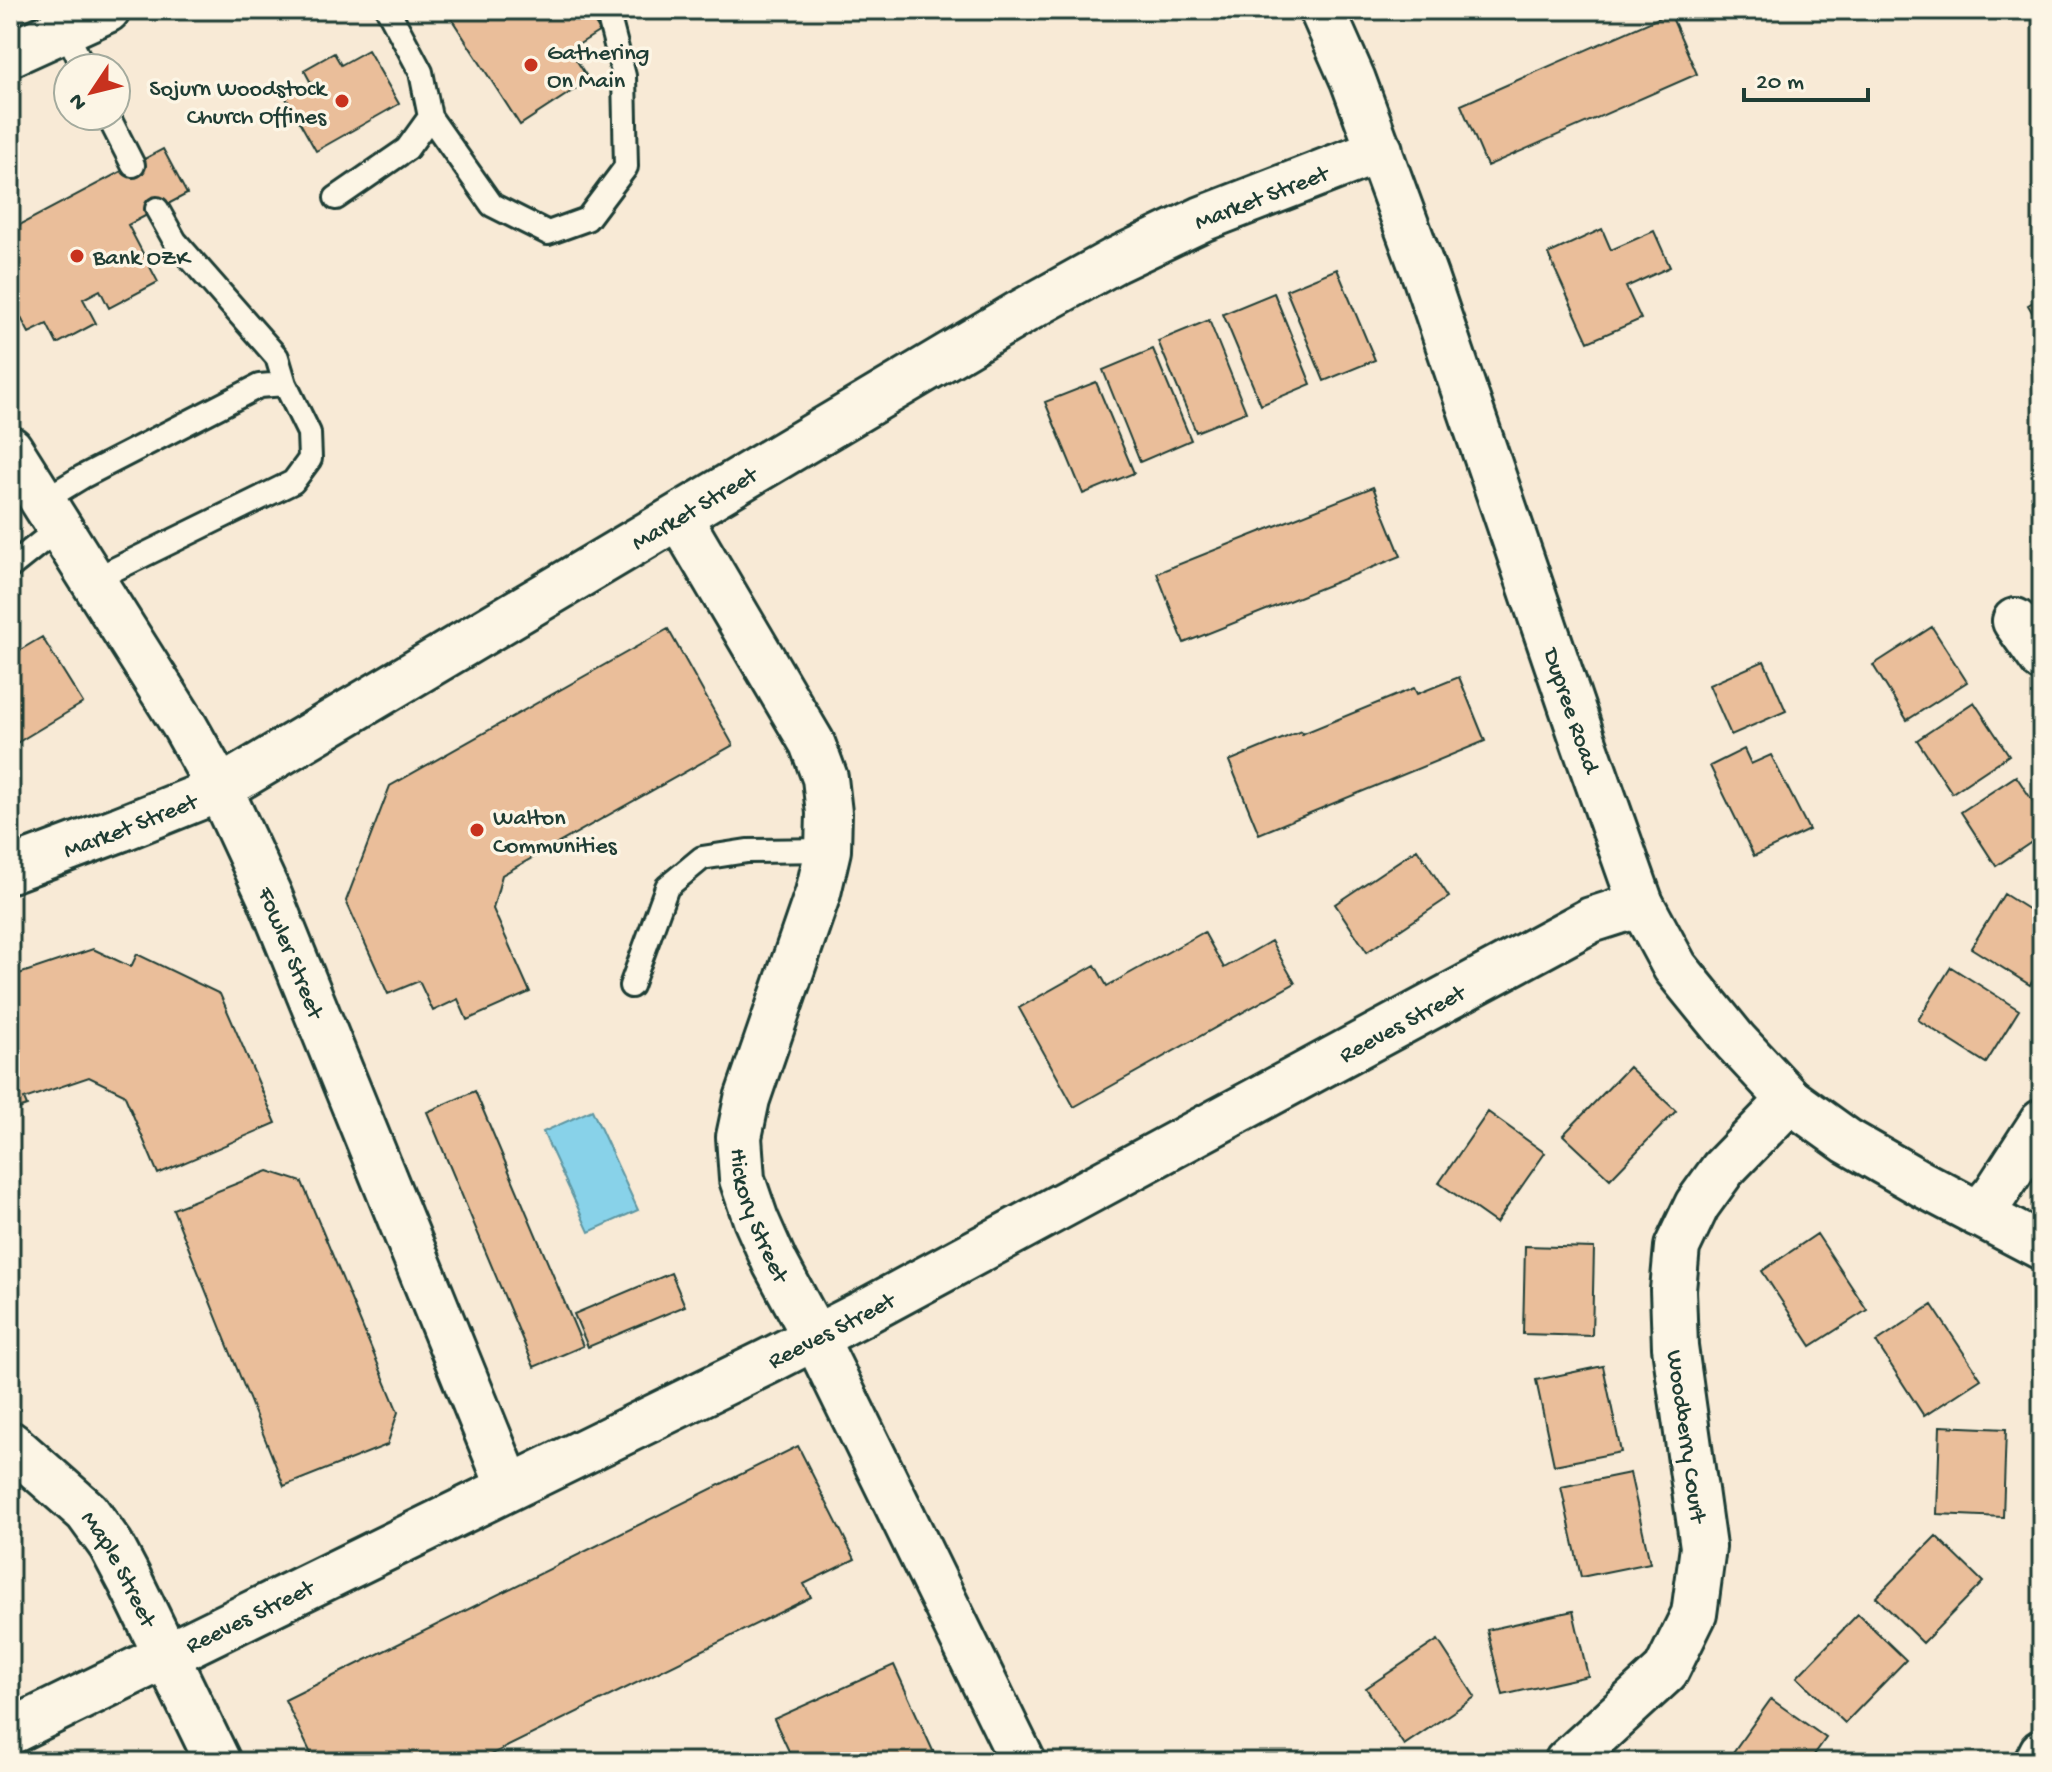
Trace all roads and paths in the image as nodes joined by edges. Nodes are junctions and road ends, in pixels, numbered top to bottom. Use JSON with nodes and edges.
{"nodes":[{"id":1,"x":107,"y":10,"type":"edge"},
{"id":2,"x":388,"y":10,"type":"edge"},
{"id":3,"x":607,"y":10,"type":"edge"},
{"id":4,"x":1322,"y":10,"type":"edge"},
{"id":5,"x":65,"y":30,"type":"junction"},
{"id":6,"x":76,"y":52,"type":"edge"},
{"id":7,"x":10,"y":54,"type":"edge"},
{"id":8,"x":430,"y":117,"type":"junction"},
{"id":9,"x":116,"y":132,"type":"edge"},
{"id":10,"x":1380,"y":150,"type":"junction"},
{"id":11,"x":133,"y":165,"type":"dead end"},
{"id":12,"x":336,"y":198,"type":"dead end"},
{"id":13,"x":157,"y":209,"type":"dead end"},
{"id":14,"x":285,"y":384,"type":"junction"},
{"id":15,"x":10,"y":449,"type":"edge"},
{"id":16,"x":52,"y":514,"type":"junction"},
{"id":17,"x":679,"y":517,"type":"junction"},
{"id":18,"x":10,"y":567,"type":"edge"},
{"id":19,"x":93,"y":580,"type":"junction"},
{"id":20,"x":2015,"y":621,"type":"dead end"},
{"id":21,"x":2042,"y":659,"type":"edge"},
{"id":22,"x":220,"y":789,"type":"junction"},
{"id":23,"x":828,"y":850,"type":"junction"},
{"id":24,"x":10,"y":870,"type":"edge"},
{"id":25,"x":1641,"y":904,"type":"junction"},
{"id":26,"x":631,"y":986,"type":"dead end"},
{"id":27,"x":1790,"y":1100,"type":"junction"},
{"id":28,"x":2042,"y":1122,"type":"edge"},
{"id":29,"x":1978,"y":1214,"type":"junction"},
{"id":30,"x":2042,"y":1247,"type":"edge"},
{"id":31,"x":815,"y":1337,"type":"junction"},
{"id":32,"x":10,"y":1444,"type":"edge"},
{"id":33,"x":509,"y":1487,"type":"junction"},
{"id":34,"x":167,"y":1656,"type":"junction"},
{"id":35,"x":10,"y":1732,"type":"edge"},
{"id":36,"x":2042,"y":1752,"type":"edge"},
{"id":37,"x":218,"y":1762,"type":"edge"},
{"id":38,"x":1023,"y":1762,"type":"edge"},
{"id":39,"x":1567,"y":1762,"type":"edge"},
{"id":40,"x":2037,"y":1762,"type":"edge"}],
"edges":[{"from":1,"to":5,"type":"street"},
{"from":2,"to":8,"type":"lane"},
{"from":3,"to":8,"type":"lane"},
{"from":4,"to":10,"type":"street","name":"Dupree Road"},
{"from":5,"to":6,"type":"lane"},
{"from":5,"to":7,"type":"street"},
{"from":8,"to":12,"type":"lane"},
{"from":9,"to":11,"type":"lane"},
{"from":10,"to":17,"type":"street","name":"Market Street"},
{"from":10,"to":25,"type":"street","name":"Dupree Road"},
{"from":13,"to":14,"type":"lane"},
{"from":14,"to":16,"type":"lane"},
{"from":14,"to":19,"type":"lane"},
{"from":15,"to":16,"type":"street","name":"Fowler Street"},
{"from":16,"to":18,"type":"lane"},
{"from":16,"to":19,"type":"street","name":"Fowler Street"},
{"from":17,"to":22,"type":"street","name":"Market Street"},
{"from":17,"to":23,"type":"street","name":"Hickory Street"},
{"from":19,"to":22,"type":"street","name":"Fowler Street"},
{"from":20,"to":21,"type":"street"},
{"from":22,"to":24,"type":"street","name":"Market Street"},
{"from":22,"to":33,"type":"street","name":"Fowler Street"},
{"from":23,"to":26,"type":"lane"},
{"from":23,"to":31,"type":"street","name":"Hickory Street"},
{"from":25,"to":27,"type":"street","name":"Dupree Road"},
{"from":25,"to":31,"type":"street","name":"Reeves Street"},
{"from":27,"to":29,"type":"street","name":"Dupree Road"},
{"from":27,"to":39,"type":"street","name":"Woodberry Court"},
{"from":28,"to":29,"type":"street"},
{"from":29,"to":30,"type":"street","name":"Dupree Road"},
{"from":31,"to":33,"type":"street","name":"Reeves Street"},
{"from":31,"to":38,"type":"street","name":"Hickory Street"},
{"from":32,"to":34,"type":"street","name":"Maple Street"},
{"from":33,"to":34,"type":"street","name":"Reeves Street"},
{"from":34,"to":35,"type":"street","name":"Reeves Street"},
{"from":34,"to":37,"type":"street","name":"Maple Street"},
{"from":36,"to":40,"type":"street"}]}
